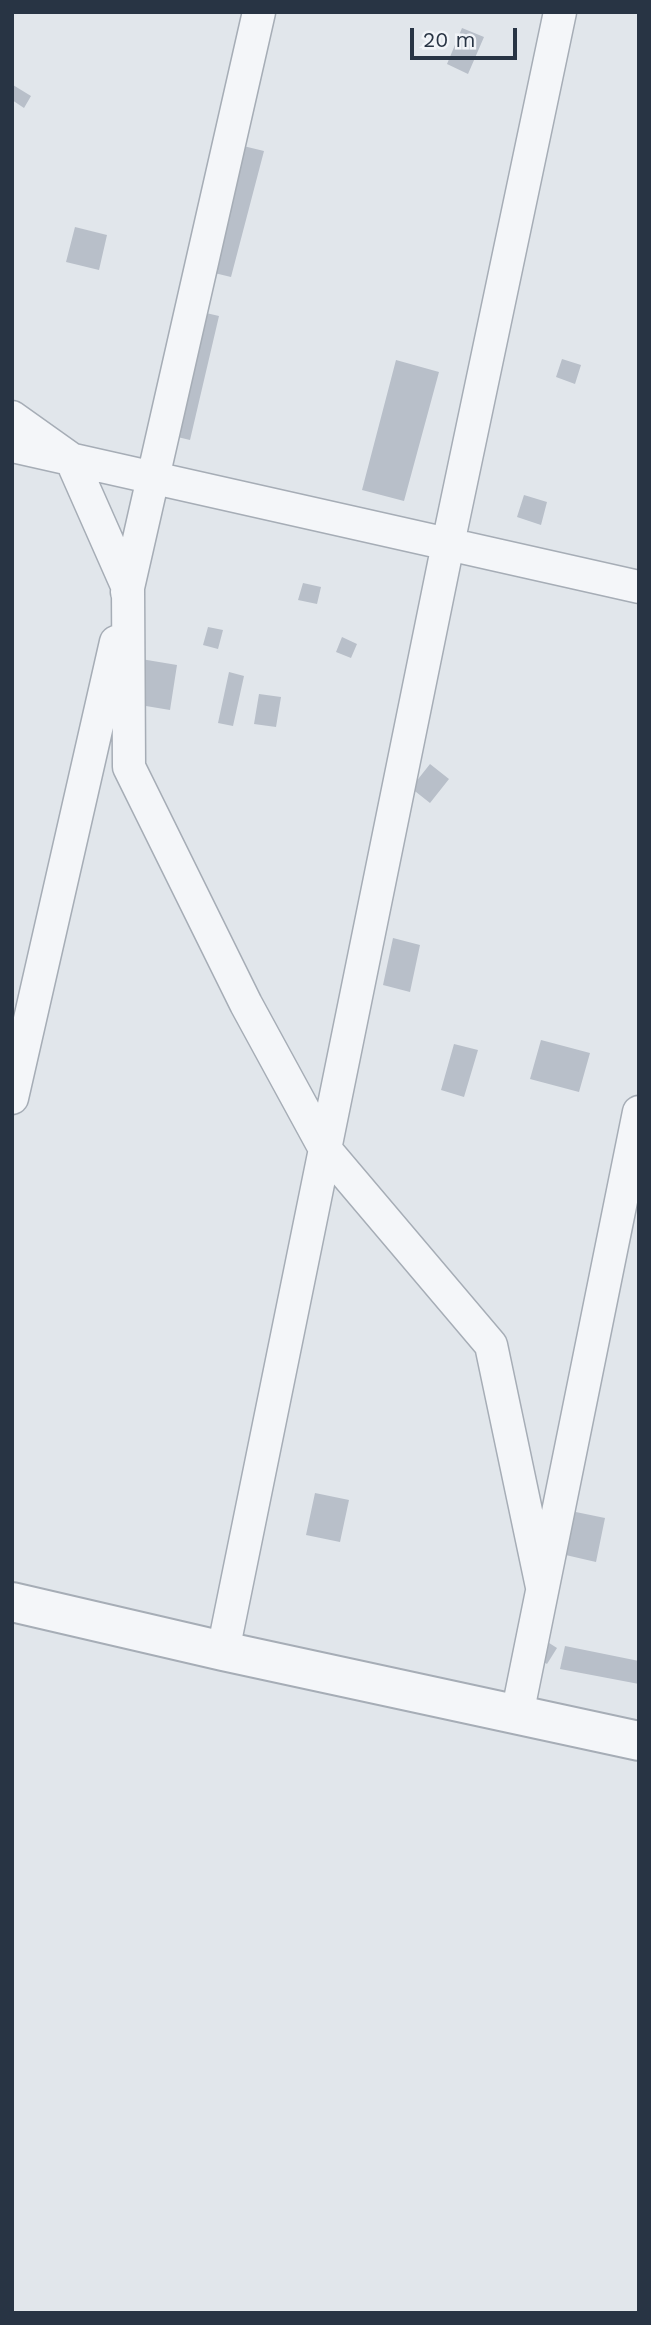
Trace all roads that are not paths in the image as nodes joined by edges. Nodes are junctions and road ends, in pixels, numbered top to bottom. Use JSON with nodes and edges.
{"nodes":[{"id":1,"x":259,"y":12,"type":"edge"},
{"id":2,"x":560,"y":12,"type":"edge"},
{"id":3,"x":12,"y":417,"type":"edge"},
{"id":4,"x":12,"y":446,"type":"edge"},
{"id":5,"x":71,"y":459,"type":"junction"},
{"id":6,"x":153,"y":477,"type":"junction"},
{"id":7,"x":448,"y":544,"type":"junction"},
{"id":8,"x":639,"y":587,"type":"edge"},
{"id":9,"x":128,"y":588,"type":"junction"},
{"id":10,"x":12,"y":1098,"type":"edge"},
{"id":11,"x":639,"y":1112,"type":"edge"},
{"id":12,"x":325,"y":1149,"type":"junction"},
{"id":13,"x":632,"y":1179,"type":"edge"},
{"id":14,"x":542,"y":1587,"type":"junction"},
{"id":15,"x":12,"y":1602,"type":"edge"},
{"id":16,"x":223,"y":1651,"type":"junction"},
{"id":17,"x":517,"y":1715,"type":"junction"},
{"id":18,"x":639,"y":1741,"type":"edge"}],
"edges":[{"from":1,"to":6,"type":"street"},
{"from":2,"to":7,"type":"street"},
{"from":3,"to":5,"type":"street"},
{"from":4,"to":5,"type":"street"},
{"from":5,"to":6,"type":"street"},
{"from":5,"to":9,"type":"street"},
{"from":6,"to":7,"type":"street"},
{"from":6,"to":9,"type":"street"},
{"from":7,"to":8,"type":"street"},
{"from":7,"to":12,"type":"street"},
{"from":9,"to":10,"type":"street"},
{"from":9,"to":12,"type":"street"},
{"from":11,"to":13,"type":"street"},
{"from":12,"to":14,"type":"street"},
{"from":12,"to":16,"type":"street"},
{"from":13,"to":14,"type":"street"},
{"from":14,"to":17,"type":"street"},
{"from":15,"to":16,"type":"street"},
{"from":16,"to":17,"type":"street"},
{"from":17,"to":18,"type":"street"}]}
